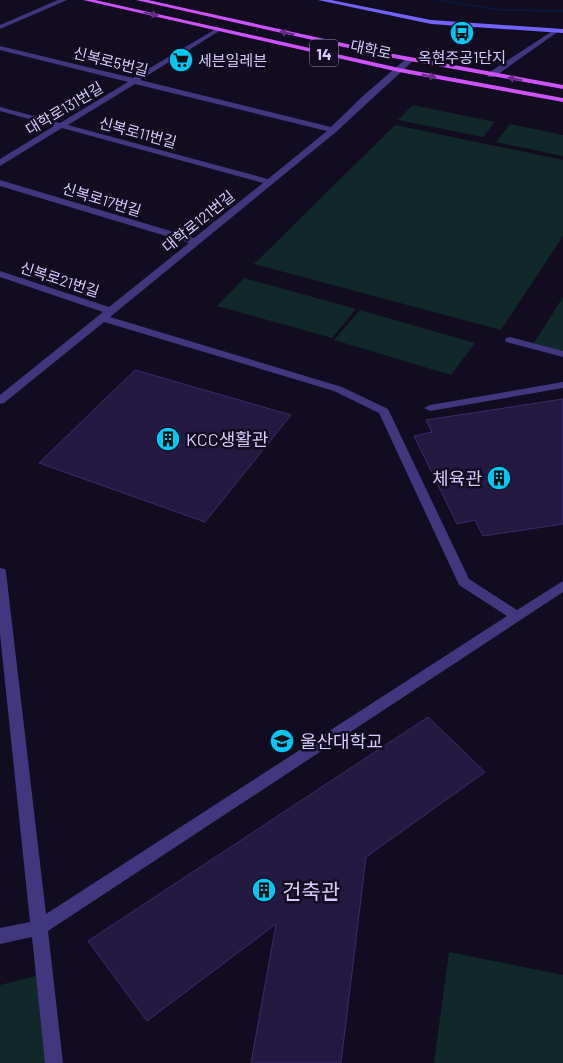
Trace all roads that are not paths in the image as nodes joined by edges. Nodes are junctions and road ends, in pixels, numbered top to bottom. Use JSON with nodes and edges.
{"nodes":[{"id":1,"x":64,"y":0,"type":"edge"},
{"id":2,"x":86,"y":0,"type":"edge"},
{"id":3,"x":139,"y":0,"type":"edge"},
{"id":4,"x":321,"y":0,"type":"edge"},
{"id":5,"x":0,"y":27,"type":"edge"},
{"id":6,"x":219,"y":29,"type":"junction"},
{"id":7,"x":560,"y":31,"type":"edge"},
{"id":8,"x":0,"y":48,"type":"edge"},
{"id":9,"x":410,"y":60,"type":"junction"},
{"id":10,"x":399,"y":70,"type":"junction"},
{"id":11,"x":491,"y":74,"type":"junction"},
{"id":12,"x":136,"y":81,"type":"junction"},
{"id":13,"x":563,"y":87,"type":"edge"},
{"id":14,"x":563,"y":100,"type":"edge"},
{"id":15,"x":0,"y":109,"type":"edge"},
{"id":16,"x":62,"y":126,"type":"junction"},
{"id":17,"x":332,"y":130,"type":"junction"},
{"id":18,"x":0,"y":163,"type":"edge"},
{"id":19,"x":269,"y":182,"type":"junction"},
{"id":20,"x":0,"y":183,"type":"edge"},
{"id":21,"x":197,"y":242,"type":"junction"},
{"id":22,"x":0,"y":274,"type":"edge"},
{"id":23,"x":107,"y":315,"type":"junction"},
{"id":24,"x":510,"y":340,"type":"dead end"},
{"id":25,"x":563,"y":354,"type":"edge"},
{"id":26,"x":563,"y":386,"type":"edge"},
{"id":27,"x":3,"y":396,"type":"edge"},
{"id":28,"x":430,"y":408,"type":"dead end"},
{"id":29,"x":0,"y":572,"type":"edge"},
{"id":30,"x":563,"y":586,"type":"edge"},
{"id":31,"x":518,"y":617,"type":"junction"},
{"id":32,"x":39,"y":928,"type":"junction"},
{"id":33,"x":0,"y":936,"type":"edge"},
{"id":34,"x":54,"y":1063,"type":"edge"}],
"edges":[{"from":1,"to":5,"type":"street"},
{"from":2,"to":6,"type":"main road","name":"대학로","number":"14","one_way":true},
{"from":9,"to":3,"type":"main road","name":"대학로","number":"14","one_way":true},
{"from":4,"to":7,"type":"main road"},
{"from":6,"to":10,"type":"main road","name":"대학로","number":"14"},
{"from":6,"to":12,"type":"street","name":"대학로131번길"},
{"from":7,"to":11,"type":"street"},
{"from":8,"to":12,"type":"street","name":"신복로5번길"},
{"from":9,"to":10,"type":"street","name":"대학로121번길"},
{"from":9,"to":11,"type":"main road","name":"대학로","number":"14"},
{"from":10,"to":14,"type":"main road","name":"대학로","number":"14","one_way":true},
{"from":10,"to":17,"type":"street","name":"대학로121번길"},
{"from":13,"to":11,"type":"main road","name":"대학로","number":"14","one_way":true},
{"from":12,"to":16,"type":"street","name":"대학로131번길"},
{"from":12,"to":17,"type":"street","name":"신복로5번길"},
{"from":15,"to":16,"type":"street","name":"신복로11번길"},
{"from":16,"to":18,"type":"street","name":"대학로131번길"},
{"from":16,"to":19,"type":"street","name":"신복로11번길"},
{"from":17,"to":19,"type":"street","name":"대학로121번길"},
{"from":19,"to":21,"type":"street","name":"대학로121번길"},
{"from":20,"to":21,"type":"street","name":"신복로17번길"},
{"from":21,"to":23,"type":"street","name":"대학로121번길"},
{"from":22,"to":23,"type":"street","name":"신복로21번길"},
{"from":23,"to":27,"type":"street","name":"대학로121번길"},
{"from":23,"to":31,"type":"street","name":"신복로21번길"},
{"from":24,"to":25,"type":"street"},
{"from":26,"to":28,"type":"street"},
{"from":29,"to":32,"type":"street"},
{"from":30,"to":31,"type":"street"},
{"from":31,"to":32,"type":"street"},
{"from":32,"to":33,"type":"street"},
{"from":32,"to":34,"type":"street"}]}
